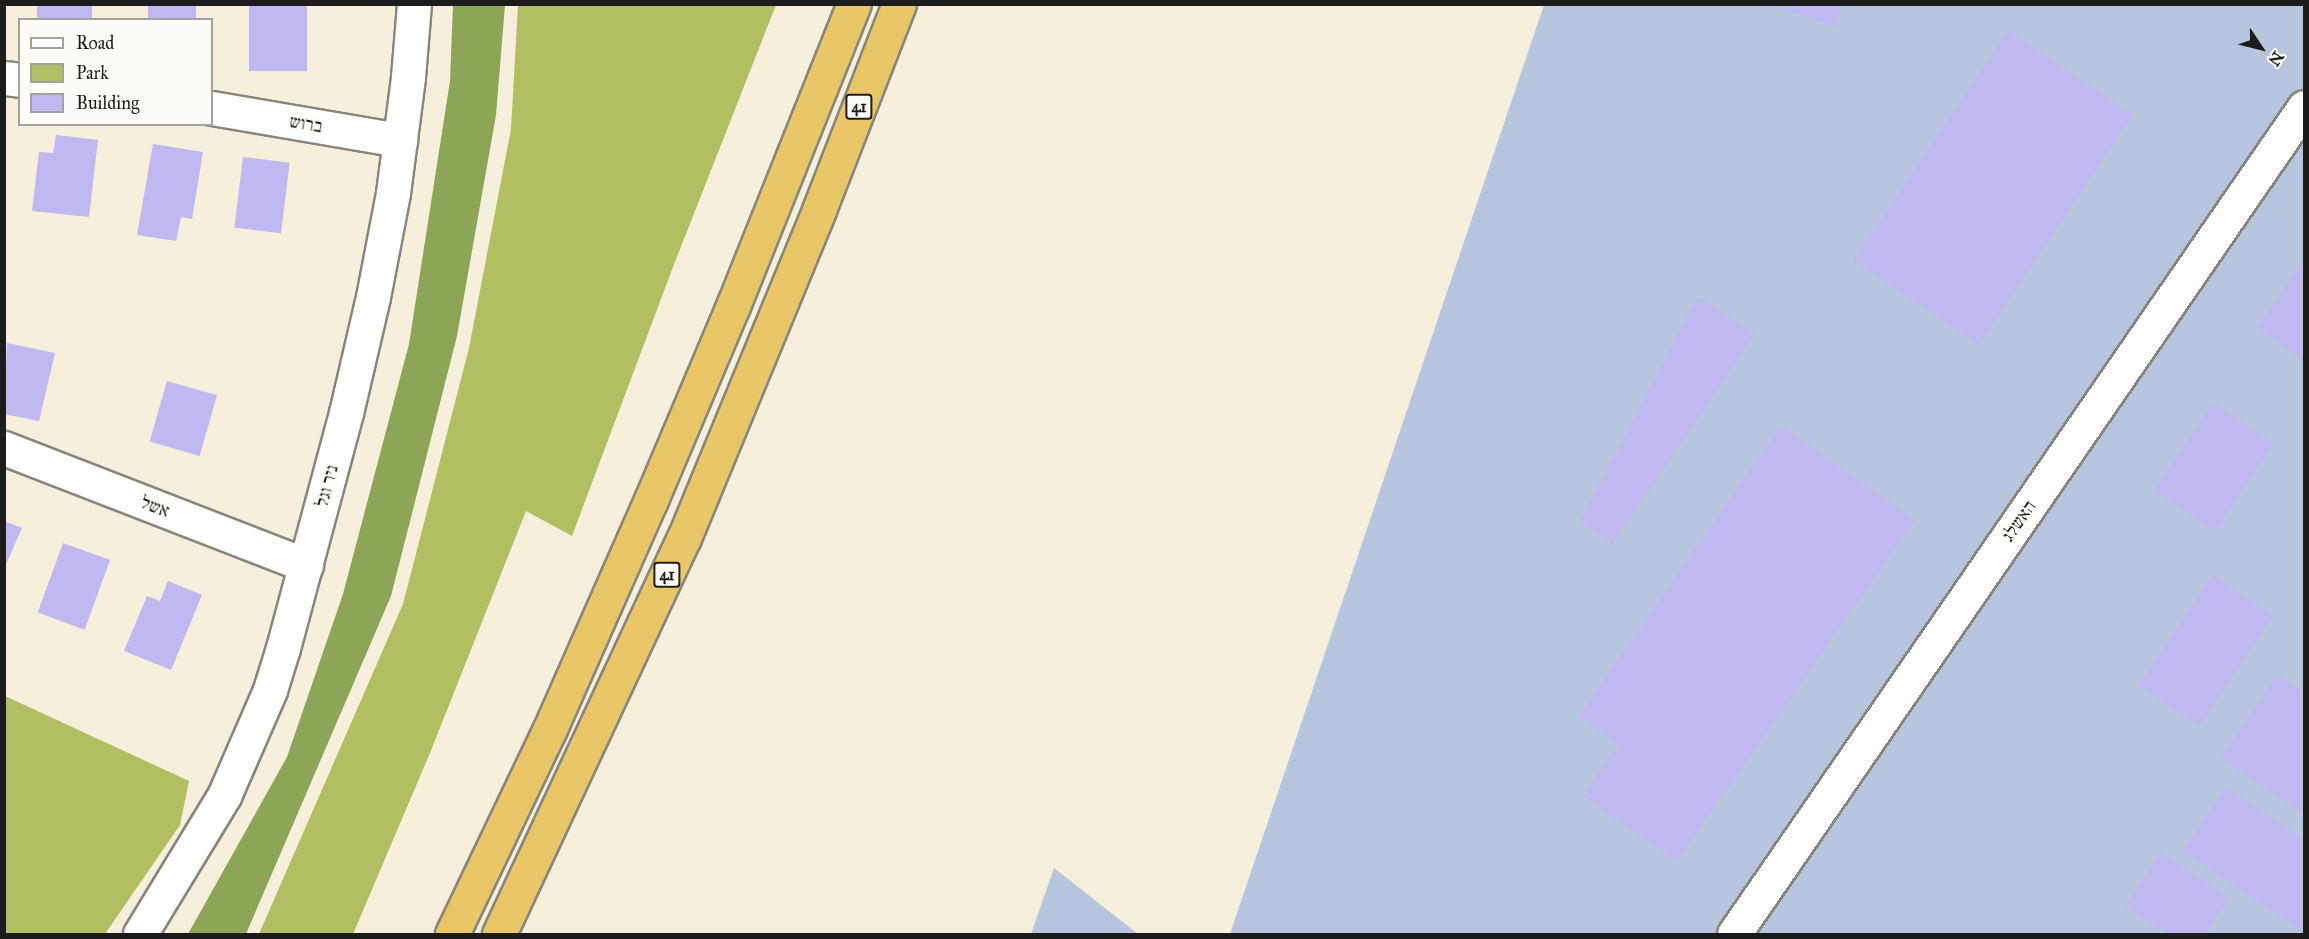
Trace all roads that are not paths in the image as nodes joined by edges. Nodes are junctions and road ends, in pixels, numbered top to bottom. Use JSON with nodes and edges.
{"nodes":[{"id":1,"x":414,"y":4,"type":"edge"},
{"id":2,"x":854,"y":4,"type":"edge"},
{"id":3,"x":899,"y":4,"type":"edge"},
{"id":4,"x":2304,"y":107,"type":"edge"},
{"id":5,"x":213,"y":108,"type":"edge"},
{"id":6,"x":400,"y":140,"type":"junction"},
{"id":7,"x":4,"y":448,"type":"edge"},
{"id":8,"x":306,"y":565,"type":"junction"},
{"id":9,"x":140,"y":934,"type":"edge"},
{"id":10,"x":452,"y":934,"type":"edge"},
{"id":11,"x":499,"y":934,"type":"edge"},
{"id":12,"x":1734,"y":934,"type":"edge"}],
"edges":[{"from":1,"to":6,"type":"street","name":"ניר וגל"},
{"from":2,"to":10,"type":"highway","number":"41"},
{"from":3,"to":11,"type":"highway","number":"41"},
{"from":4,"to":12,"type":"street","name":"האשלג"},
{"from":5,"to":6,"type":"street","name":"ברוש"},
{"from":6,"to":8,"type":"street","name":"ניר וגל"},
{"from":7,"to":8,"type":"street","name":"אשל"},
{"from":8,"to":9,"type":"street","name":"ניר וגל"}]}
